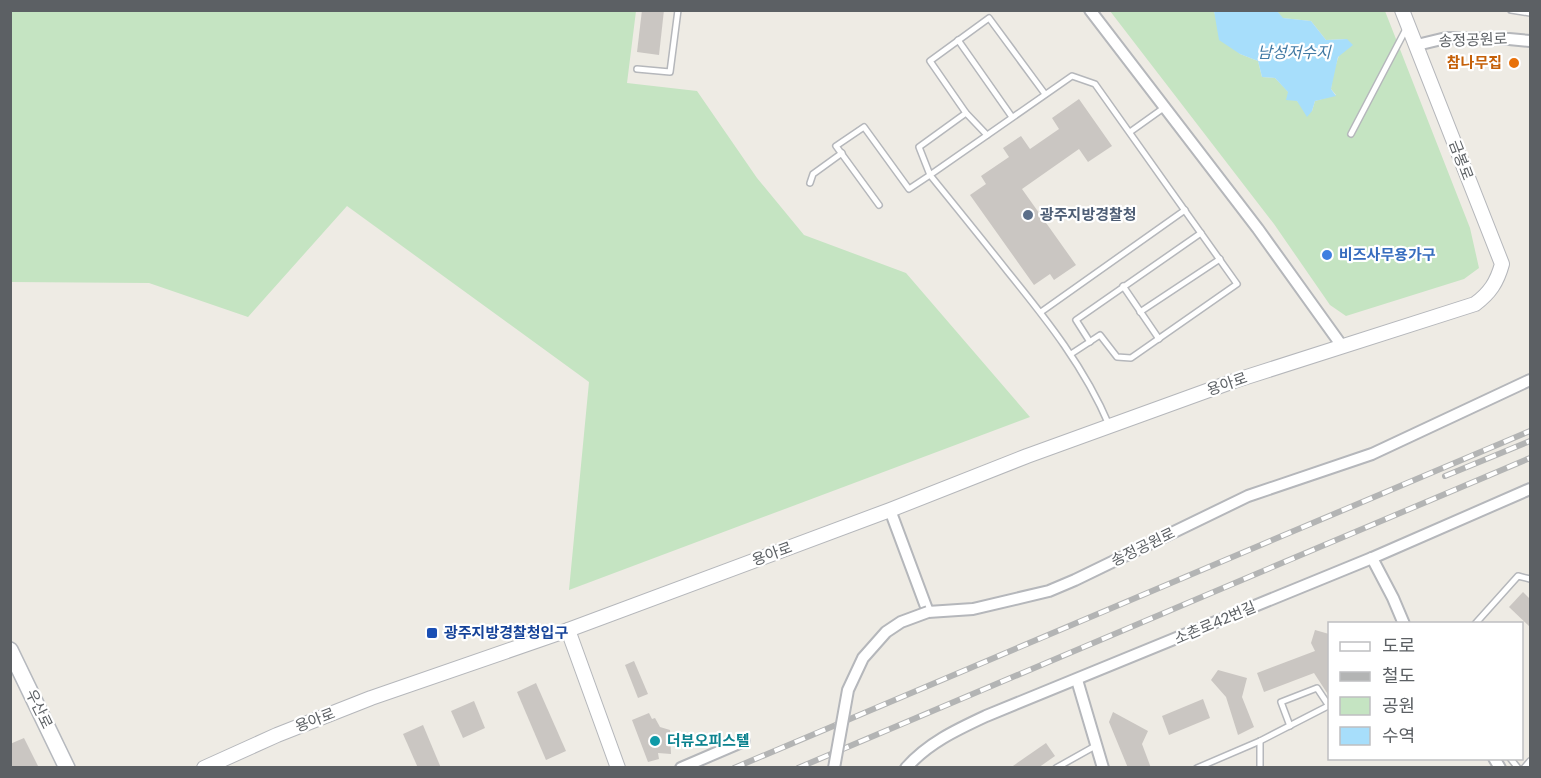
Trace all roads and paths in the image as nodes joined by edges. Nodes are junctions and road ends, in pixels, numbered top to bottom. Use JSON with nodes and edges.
{"nodes":[{"id":1,"x":678,"y":10,"type":"edge"},
{"id":2,"x":1090,"y":10,"type":"edge"},
{"id":3,"x":1402,"y":10,"type":"edge"},
{"id":4,"x":1511,"y":10,"type":"edge"},
{"id":5,"x":1530,"y":13,"type":"edge"},
{"id":6,"x":1408,"y":25,"type":"junction"},
{"id":7,"x":958,"y":40,"type":"junction"},
{"id":8,"x":1530,"y":41,"type":"edge"},
{"id":9,"x":1417,"y":45,"type":"junction"},
{"id":10,"x":638,"y":69,"type":"dead end"},
{"id":11,"x":1045,"y":94,"type":"junction"},
{"id":12,"x":1165,"y":107,"type":"junction"},
{"id":13,"x":966,"y":113,"type":"junction"},
{"id":14,"x":1012,"y":117,"type":"junction"},
{"id":15,"x":1130,"y":132,"type":"junction"},
{"id":16,"x":1351,"y":134,"type":"dead end"},
{"id":17,"x":987,"y":135,"type":"junction"},
{"id":18,"x":842,"y":153,"type":"junction"},
{"id":19,"x":930,"y":175,"type":"junction"},
{"id":20,"x":810,"y":183,"type":"dead end"},
{"id":21,"x":879,"y":206,"type":"dead end"},
{"id":22,"x":1185,"y":210,"type":"junction"},
{"id":23,"x":1201,"y":233,"type":"junction"},
{"id":24,"x":1220,"y":259,"type":"junction"},
{"id":25,"x":1123,"y":286,"type":"junction"},
{"id":26,"x":1475,"y":304,"type":"joint"},
{"id":27,"x":1041,"y":312,"type":"junction"},
{"id":28,"x":1140,"y":312,"type":"junction"},
{"id":29,"x":1159,"y":339,"type":"junction"},
{"id":30,"x":1090,"y":342,"type":"junction"},
{"id":31,"x":1342,"y":346,"type":"junction"},
{"id":32,"x":1071,"y":354,"type":"junction"},
{"id":33,"x":1530,"y":380,"type":"edge"},
{"id":34,"x":1110,"y":426,"type":"junction"},
{"id":35,"x":1530,"y":489,"type":"edge"},
{"id":36,"x":891,"y":510,"type":"junction"},
{"id":37,"x":1372,"y":558,"type":"junction"},
{"id":38,"x":1530,"y":579,"type":"edge"},
{"id":39,"x":928,"y":612,"type":"junction"},
{"id":40,"x":1403,"y":622,"type":"edge"},
{"id":41,"x":1477,"y":622,"type":"edge"},
{"id":42,"x":568,"y":630,"type":"junction"},
{"id":43,"x":10,"y":650,"type":"edge"},
{"id":44,"x":1077,"y":680,"type":"junction"},
{"id":45,"x":1328,"y":704,"type":"edge"},
{"id":46,"x":1328,"y":707,"type":"edge"},
{"id":47,"x":1290,"y":726,"type":"junction"},
{"id":48,"x":744,"y":741,"type":"dead end"},
{"id":49,"x":1260,"y":741,"type":"junction"},
{"id":50,"x":1097,"y":745,"type":"junction"},
{"id":51,"x":1530,"y":761,"type":"edge"},
{"id":52,"x":1200,"y":767,"type":"edge"},
{"id":53,"x":67,"y":768,"type":"edge"},
{"id":54,"x":204,"y":768,"type":"edge"},
{"id":55,"x":618,"y":768,"type":"edge"},
{"id":56,"x":681,"y":768,"type":"edge"},
{"id":57,"x":834,"y":768,"type":"edge"},
{"id":58,"x":906,"y":768,"type":"edge"},
{"id":59,"x":1056,"y":768,"type":"edge"},
{"id":60,"x":1103,"y":768,"type":"edge"},
{"id":61,"x":1260,"y":768,"type":"edge"},
{"id":62,"x":1524,"y":768,"type":"edge"}],
"edges":[{"from":1,"to":10,"type":"lane"},
{"from":2,"to":12,"type":"street"},
{"from":3,"to":6,"type":"street","name":"금봉로"},
{"from":4,"to":5,"type":"lane"},
{"from":6,"to":9,"type":"street","name":"금봉로"},
{"from":6,"to":16,"type":"lane"},
{"from":7,"to":11,"type":"lane"},
{"from":7,"to":13,"type":"lane"},
{"from":7,"to":14,"type":"lane"},
{"from":8,"to":9,"type":"street","name":"송정공원로"},
{"from":9,"to":26,"type":"street","name":"금봉로"},
{"from":11,"to":14,"type":"lane"},
{"from":11,"to":15,"type":"lane"},
{"from":12,"to":15,"type":"lane"},
{"from":12,"to":31,"type":"street"},
{"from":13,"to":17,"type":"lane"},
{"from":13,"to":19,"type":"lane"},
{"from":14,"to":17,"type":"lane"},
{"from":15,"to":22,"type":"lane"},
{"from":17,"to":19,"type":"lane"},
{"from":18,"to":19,"type":"lane"},
{"from":18,"to":20,"type":"lane"},
{"from":18,"to":21,"type":"lane"},
{"from":19,"to":27,"type":"lane"},
{"from":22,"to":23,"type":"lane"},
{"from":22,"to":27,"type":"lane"},
{"from":23,"to":24,"type":"lane"},
{"from":23,"to":25,"type":"lane"},
{"from":24,"to":28,"type":"lane"},
{"from":24,"to":29,"type":"lane"},
{"from":25,"to":28,"type":"lane"},
{"from":25,"to":30,"type":"lane"},
{"from":26,"to":31,"type":"street","name":"용아로"},
{"from":27,"to":32,"type":"lane"},
{"from":28,"to":29,"type":"lane"},
{"from":29,"to":30,"type":"lane"},
{"from":30,"to":32,"type":"lane"},
{"from":31,"to":34,"type":"street","name":"용아로"},
{"from":32,"to":34,"type":"lane"},
{"from":33,"to":39,"type":"street","name":"송정공원로"},
{"from":34,"to":36,"type":"street","name":"용아로"},
{"from":35,"to":37,"type":"street","name":"소촌로42번길"},
{"from":36,"to":39,"type":"street"},
{"from":36,"to":42,"type":"street","name":"용아로"},
{"from":37,"to":40,"type":"street"},
{"from":37,"to":44,"type":"street","name":"소촌로42번길"},
{"from":38,"to":41,"type":"lane"},
{"from":39,"to":57,"type":"street","name":"송정공원로","bridge":true},
{"from":42,"to":54,"type":"street","name":"용아로"},
{"from":42,"to":55,"type":"street"},
{"from":43,"to":53,"type":"main road","name":"우산로"},
{"from":44,"to":50,"type":"street"},
{"from":44,"to":58,"type":"street","name":"소촌로42번길"},
{"from":45,"to":47,"type":"lane"},
{"from":46,"to":47,"type":"lane"},
{"from":47,"to":49,"type":"lane"},
{"from":48,"to":56,"type":"street"},
{"from":49,"to":52,"type":"lane"},
{"from":49,"to":61,"type":"lane"},
{"from":50,"to":59,"type":"lane"},
{"from":50,"to":60,"type":"street"},
{"from":51,"to":62,"type":"lane"}]}
